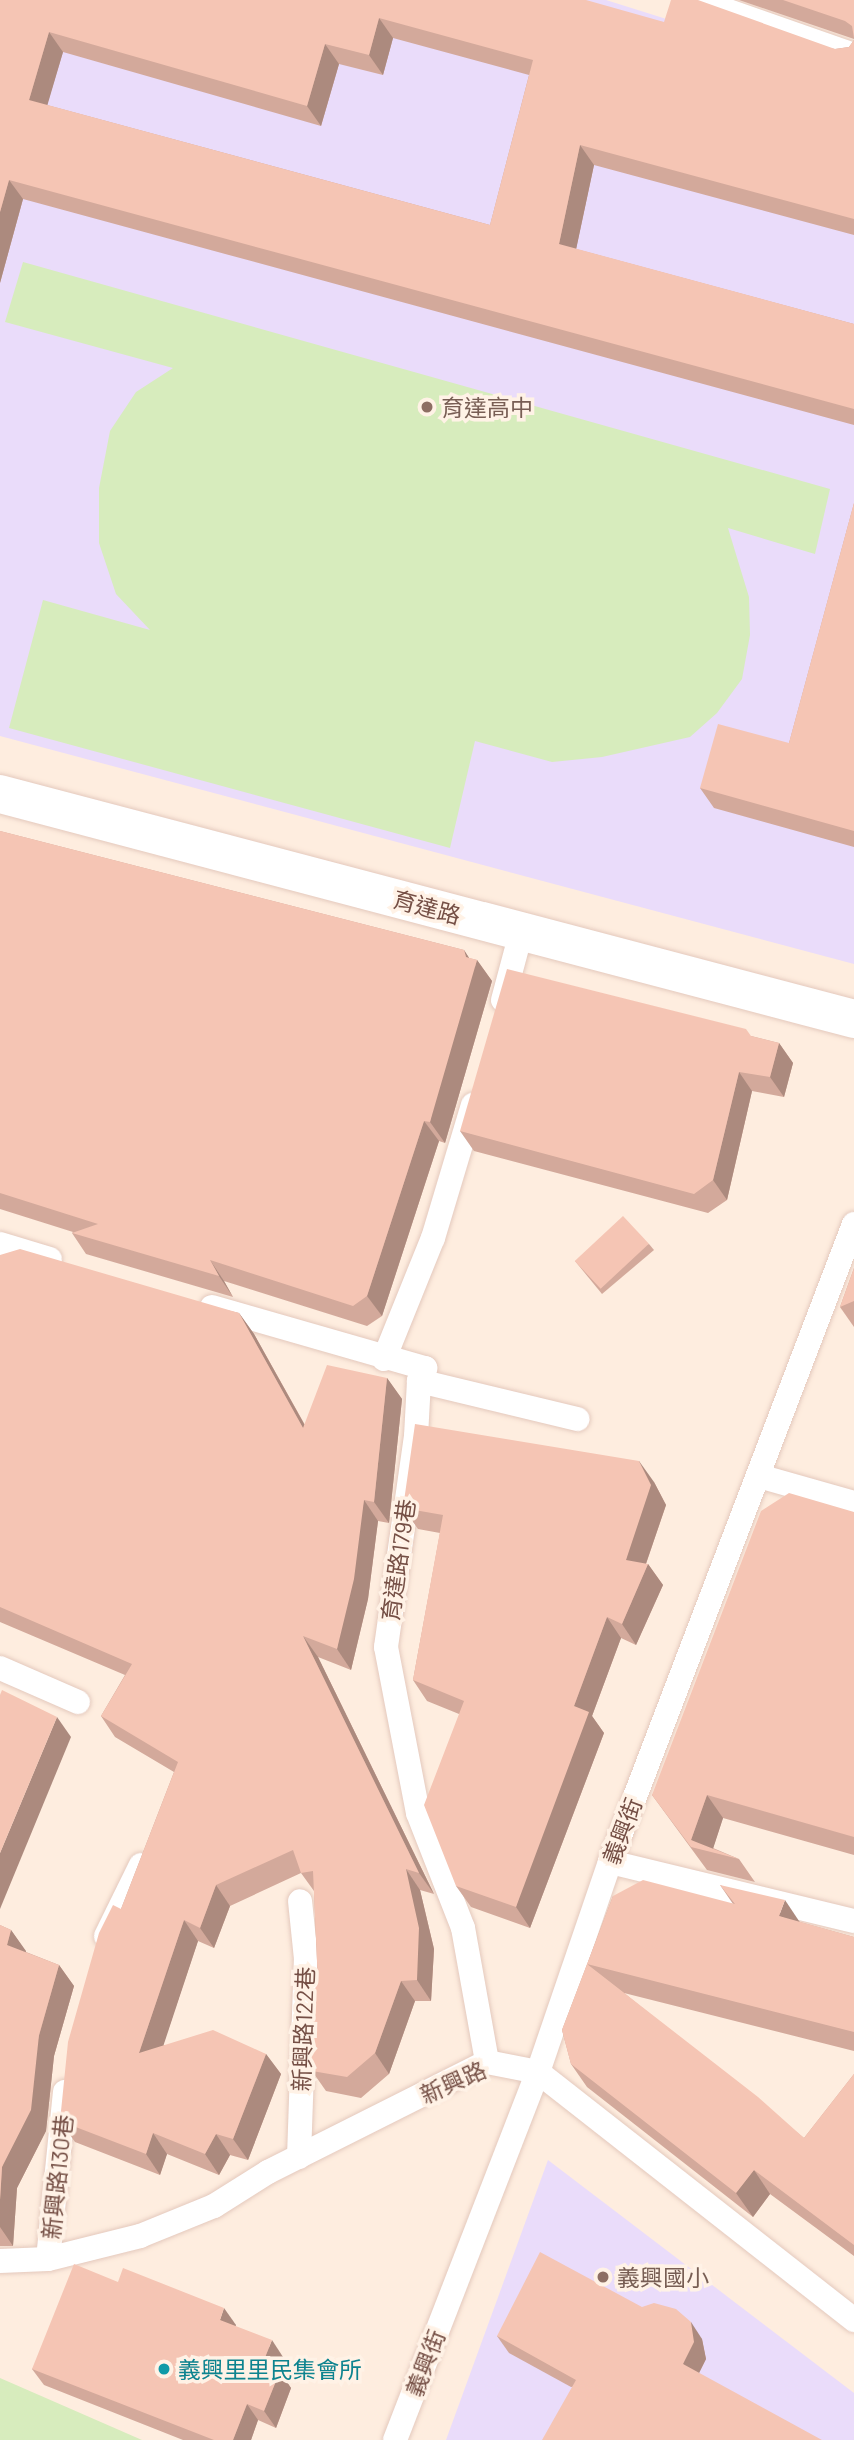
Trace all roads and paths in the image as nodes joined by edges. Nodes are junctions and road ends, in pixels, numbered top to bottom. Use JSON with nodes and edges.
{"nodes":[{"id":1,"x":697,"y":0,"type":"edge"},
{"id":2,"x":854,"y":55,"type":"edge"},
{"id":3,"x":0,"y":794,"type":"edge"},
{"id":4,"x":521,"y":933,"type":"junction"},
{"id":5,"x":854,"y":1019,"type":"edge"},
{"id":6,"x":496,"y":1029,"type":"edge"},
{"id":7,"x":480,"y":1080,"type":"edge"},
{"id":8,"x":854,"y":1224,"type":"edge"},
{"id":9,"x":0,"y":1244,"type":"edge"},
{"id":10,"x":79,"y":1268,"type":"edge"},
{"id":11,"x":186,"y":1299,"type":"edge"},
{"id":12,"x":384,"y":1359,"type":"junction"},
{"id":13,"x":419,"y":1381,"type":"junction"},
{"id":14,"x":577,"y":1419,"type":"dead end"},
{"id":15,"x":759,"y":1476,"type":"junction"},
{"id":16,"x":854,"y":1503,"type":"edge"},
{"id":17,"x":0,"y":1668,"type":"edge"},
{"id":18,"x":78,"y":1702,"type":"dead end"},
{"id":19,"x":145,"y":1857,"type":"edge"},
{"id":20,"x":610,"y":1862,"type":"junction"},
{"id":21,"x":300,"y":1901,"type":"edge"},
{"id":22,"x":854,"y":1921,"type":"edge"},
{"id":23,"x":97,"y":1961,"type":"edge"},
{"id":24,"x":487,"y":2062,"type":"junction"},
{"id":25,"x":538,"y":2072,"type":"junction"},
{"id":26,"x":67,"y":2073,"type":"edge"},
{"id":27,"x":299,"y":2157,"type":"junction"},
{"id":28,"x":48,"y":2259,"type":"junction"},
{"id":29,"x":0,"y":2261,"type":"edge"},
{"id":30,"x":854,"y":2320,"type":"edge"},
{"id":31,"x":395,"y":2440,"type":"edge"}],
"edges":[{"from":1,"to":2,"type":"lane"},
{"from":3,"to":4,"type":"street","name":"育達路"},
{"from":4,"to":5,"type":"street","name":"育達路"},
{"from":4,"to":6,"type":"lane"},
{"from":7,"to":12,"type":"lane"},
{"from":8,"to":15,"type":"lane","name":"義興街"},
{"from":9,"to":10,"type":"lane"},
{"from":11,"to":12,"type":"lane"},
{"from":12,"to":13,"type":"lane"},
{"from":13,"to":14,"type":"lane"},
{"from":13,"to":24,"type":"lane","name":"育達路179巷"},
{"from":15,"to":16,"type":"lane"},
{"from":15,"to":20,"type":"lane","name":"義興街"},
{"from":17,"to":18,"type":"lane"},
{"from":19,"to":23,"type":"lane"},
{"from":20,"to":22,"type":"lane"},
{"from":20,"to":25,"type":"lane","name":"義興街"},
{"from":21,"to":27,"type":"lane","name":"新興路122巷"},
{"from":24,"to":25,"type":"lane","name":"新興路"},
{"from":24,"to":27,"type":"lane","name":"新興路"},
{"from":25,"to":30,"type":"lane","name":"新興路"},
{"from":25,"to":31,"type":"lane","name":"義興街"},
{"from":26,"to":28,"type":"lane","name":"新興路130巷"},
{"from":27,"to":28,"type":"lane","name":"新興路"},
{"from":28,"to":29,"type":"lane","name":"新興路"}]}
